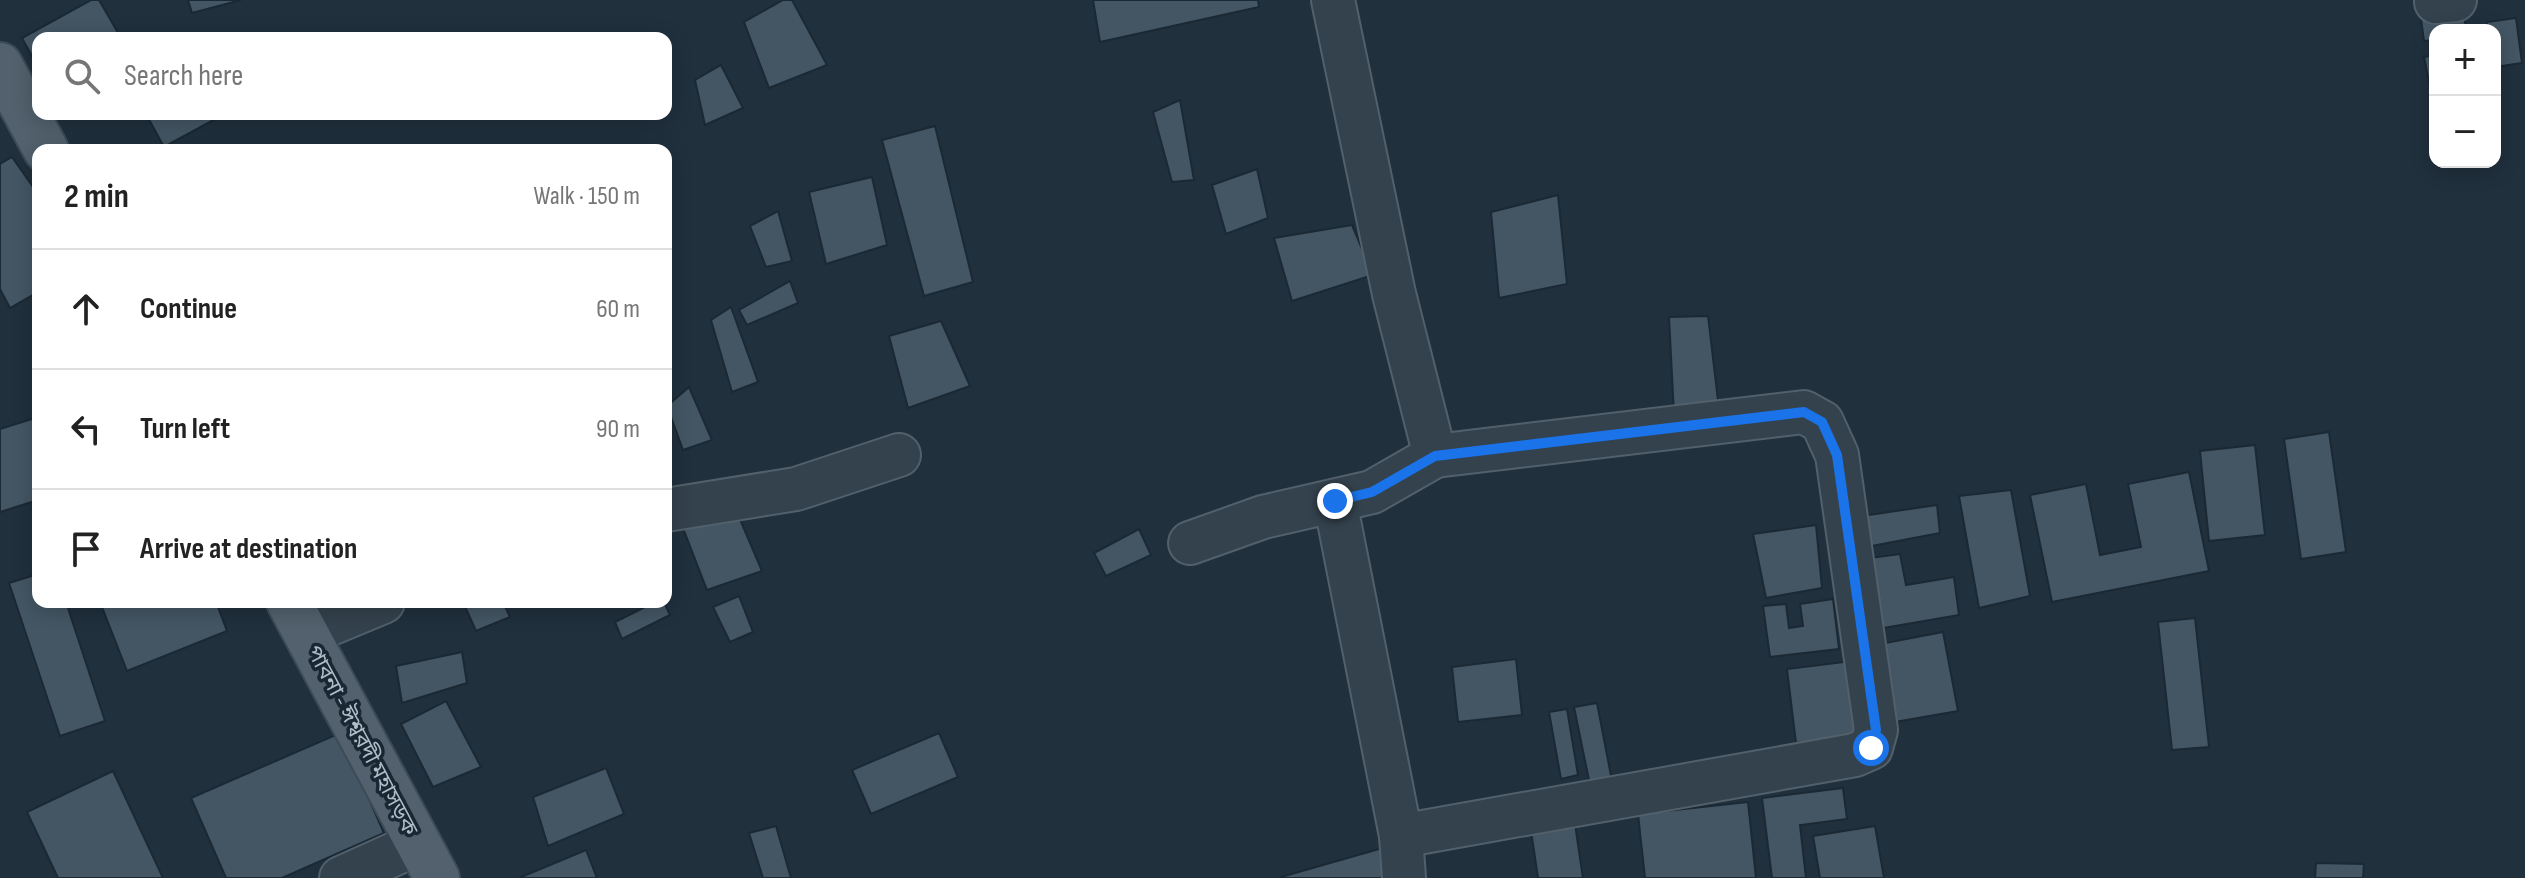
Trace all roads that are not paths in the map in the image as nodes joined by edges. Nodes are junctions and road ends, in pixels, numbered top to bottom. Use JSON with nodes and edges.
{"nodes":[{"id":1,"x":1333,"y":0,"type":"edge"},
{"id":2,"x":0,"y":65,"type":"edge"},
{"id":3,"x":43,"y":144,"type":"edge"},
{"id":4,"x":899,"y":455,"type":"dead end"},
{"id":5,"x":1435,"y":456,"type":"junction"},
{"id":6,"x":1335,"y":501,"type":"junction"},
{"id":7,"x":672,"y":509,"type":"edge"},
{"id":8,"x":1190,"y":543,"type":"dead end"},
{"id":9,"x":351,"y":608,"type":"edge"},
{"id":10,"x":298,"y":618,"type":"edge"},
{"id":11,"x":1401,"y":836,"type":"junction"},
{"id":12,"x":428,"y":861,"type":"edge"},
{"id":13,"x":341,"y":878,"type":"edge"},
{"id":14,"x":1404,"y":878,"type":"edge"}],
"edges":[{"from":1,"to":5,"type":"street"},
{"from":2,"to":3,"type":"main road"},
{"from":4,"to":7,"type":"street"},
{"from":5,"to":6,"type":"street"},
{"from":5,"to":11,"type":"street"},
{"from":6,"to":8,"type":"street"},
{"from":6,"to":11,"type":"street"},
{"from":9,"to":10,"type":"street"},
{"from":10,"to":12,"type":"main road","name":"পাবনা - ঈশ্বরদী মহাসড়ক"},
{"from":11,"to":14,"type":"street"},
{"from":12,"to":13,"type":"street"}]}
